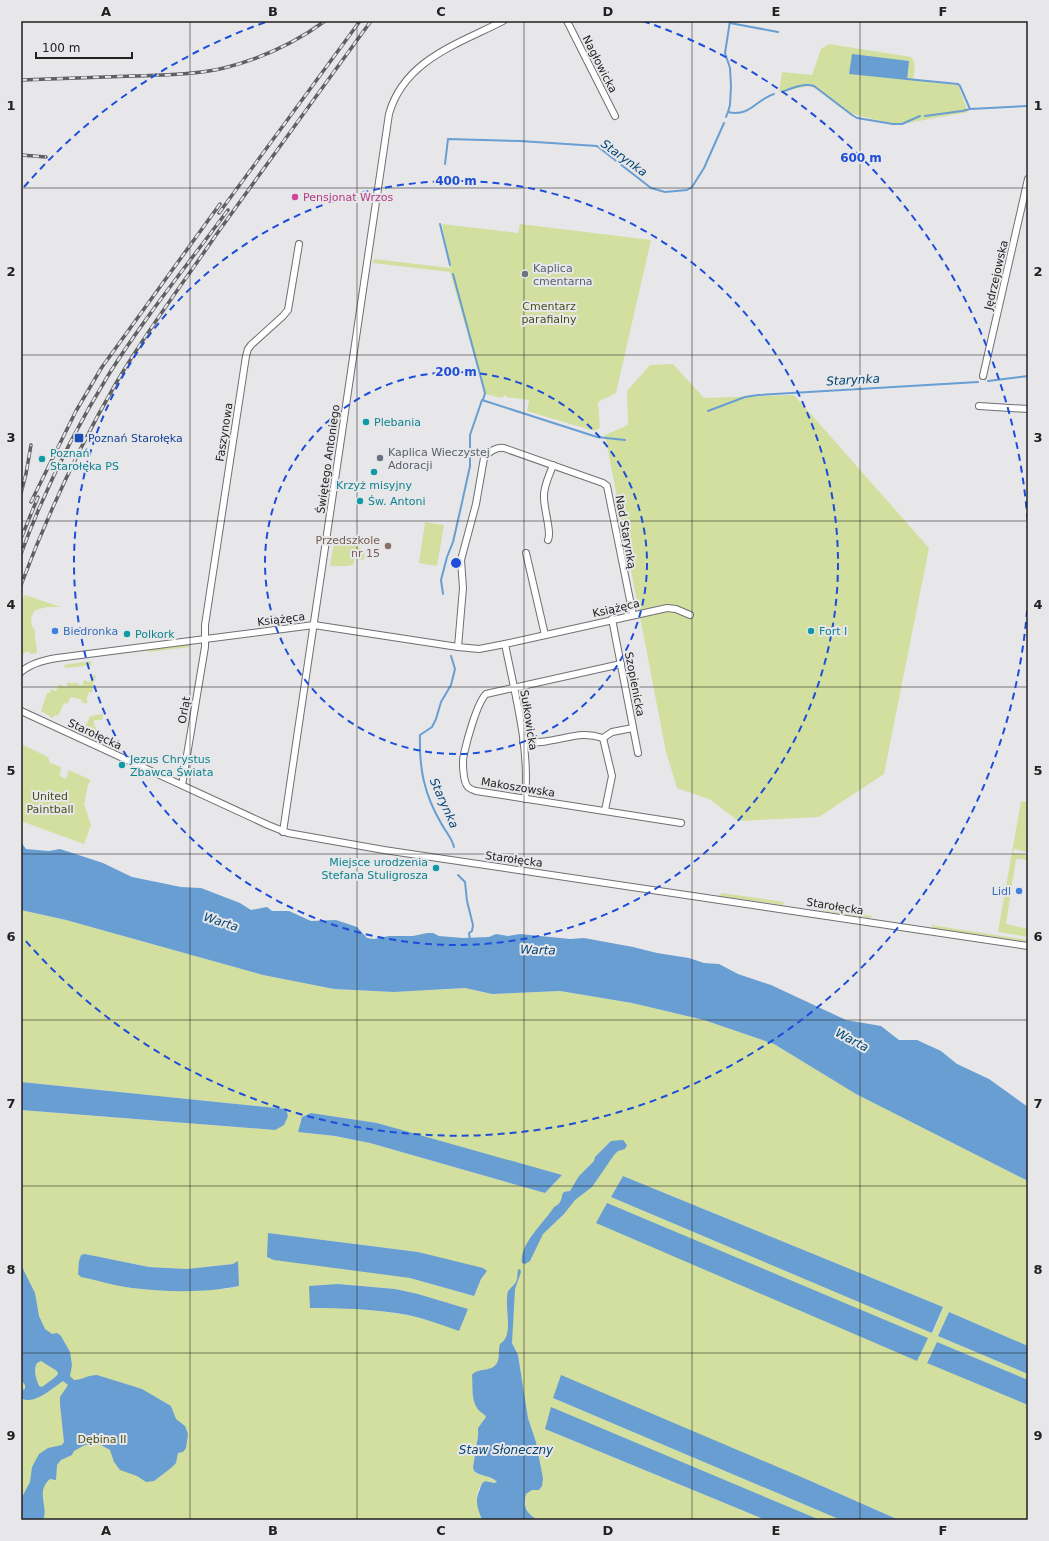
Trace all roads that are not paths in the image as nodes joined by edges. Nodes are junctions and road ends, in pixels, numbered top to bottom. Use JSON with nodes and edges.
{"nodes":[{"id":1,"x":503,"y":21,"type":"edge"},
{"id":2,"x":568,"y":21,"type":"edge"},
{"id":3,"x":615,"y":116,"type":"dead end"},
{"id":4,"x":1028,"y":179,"type":"edge"},
{"id":5,"x":299,"y":244,"type":"dead end"},
{"id":6,"x":983,"y":376,"type":"dead end"},
{"id":7,"x":979,"y":406,"type":"dead end"},
{"id":8,"x":1028,"y":409,"type":"edge"},
{"id":9,"x":553,"y":465,"type":"junction"},
{"id":10,"x":548,"y":540,"type":"dead end"},
{"id":11,"x":526,"y":552,"type":"dead end"},
{"id":12,"x":633,"y":615,"type":"junction"},
{"id":13,"x":690,"y":615,"type":"dead end"},
{"id":14,"x":612,"y":619,"type":"junction"},
{"id":15,"x":313,"y":627,"type":"junction"},
{"id":16,"x":545,"y":635,"type":"junction"},
{"id":17,"x":205,"y":639,"type":"junction"},
{"id":18,"x":505,"y":644,"type":"junction"},
{"id":19,"x":458,"y":647,"type":"junction"},
{"id":20,"x":621,"y":664,"type":"junction"},
{"id":21,"x":21,"y":672,"type":"edge"},
{"id":22,"x":514,"y":688,"type":"junction"},
{"id":23,"x":21,"y":711,"type":"edge"},
{"id":24,"x":633,"y":728,"type":"junction"},
{"id":25,"x":603,"y":738,"type":"junction"},
{"id":26,"x":523,"y":742,"type":"junction"},
{"id":27,"x":638,"y":753,"type":"dead end"},
{"id":28,"x":182,"y":785,"type":"junction"},
{"id":29,"x":525,"y":799,"type":"junction"},
{"id":30,"x":605,"y":810,"type":"junction"},
{"id":31,"x":681,"y":823,"type":"dead end"},
{"id":32,"x":283,"y":832,"type":"junction"},
{"id":33,"x":1028,"y":946,"type":"edge"}],
"edges":[{"from":1,"to":15,"type":"street","name":"Świętego Antoniego"},
{"from":2,"to":3,"type":"street","name":"Nagłowicka"},
{"from":4,"to":6,"type":"street","name":"Jędrzejowska"},
{"from":5,"to":17,"type":"street","name":"Faszynowa"},
{"from":7,"to":8,"type":"street"},
{"from":9,"to":10,"type":"street"},
{"from":9,"to":12,"type":"street","name":"Nad Starynką"},
{"from":9,"to":19,"type":"street","name":"Nad Starynką"},
{"from":11,"to":16,"type":"street"},
{"from":12,"to":13,"type":"street","name":"Książęca"},
{"from":12,"to":14,"type":"street","name":"Książęca"},
{"from":14,"to":16,"type":"street","name":"Książęca"},
{"from":14,"to":20,"type":"street","name":"Szopienicka"},
{"from":15,"to":17,"type":"street","name":"Książęca"},
{"from":15,"to":19,"type":"street","name":"Książęca"},
{"from":15,"to":32,"type":"street","name":"Świętego Antoniego"},
{"from":16,"to":18,"type":"street","name":"Książęca"},
{"from":17,"to":21,"type":"street","name":"Książęca"},
{"from":17,"to":28,"type":"street","name":"Orląt"},
{"from":18,"to":19,"type":"street","name":"Książęca"},
{"from":18,"to":22,"type":"street","name":"Sułkowicka"},
{"from":20,"to":22,"type":"street","name":"Makoszowska"},
{"from":20,"to":24,"type":"street","name":"Szopienicka"},
{"from":22,"to":26,"type":"street","name":"Sułkowicka"},
{"from":22,"to":29,"type":"street","name":"Makoszowska"},
{"from":23,"to":28,"type":"street","name":"Starołęcka"},
{"from":24,"to":25,"type":"street"},
{"from":24,"to":27,"type":"street","name":"Szopienicka"},
{"from":25,"to":26,"type":"street"},
{"from":25,"to":30,"type":"street"},
{"from":26,"to":29,"type":"street","name":"Sułkowicka"},
{"from":28,"to":32,"type":"street","name":"Starołęcka"},
{"from":29,"to":30,"type":"street","name":"Makoszowska"},
{"from":30,"to":31,"type":"street","name":"Makoszowska"},
{"from":32,"to":33,"type":"street","name":"Starołęcka"}]}
